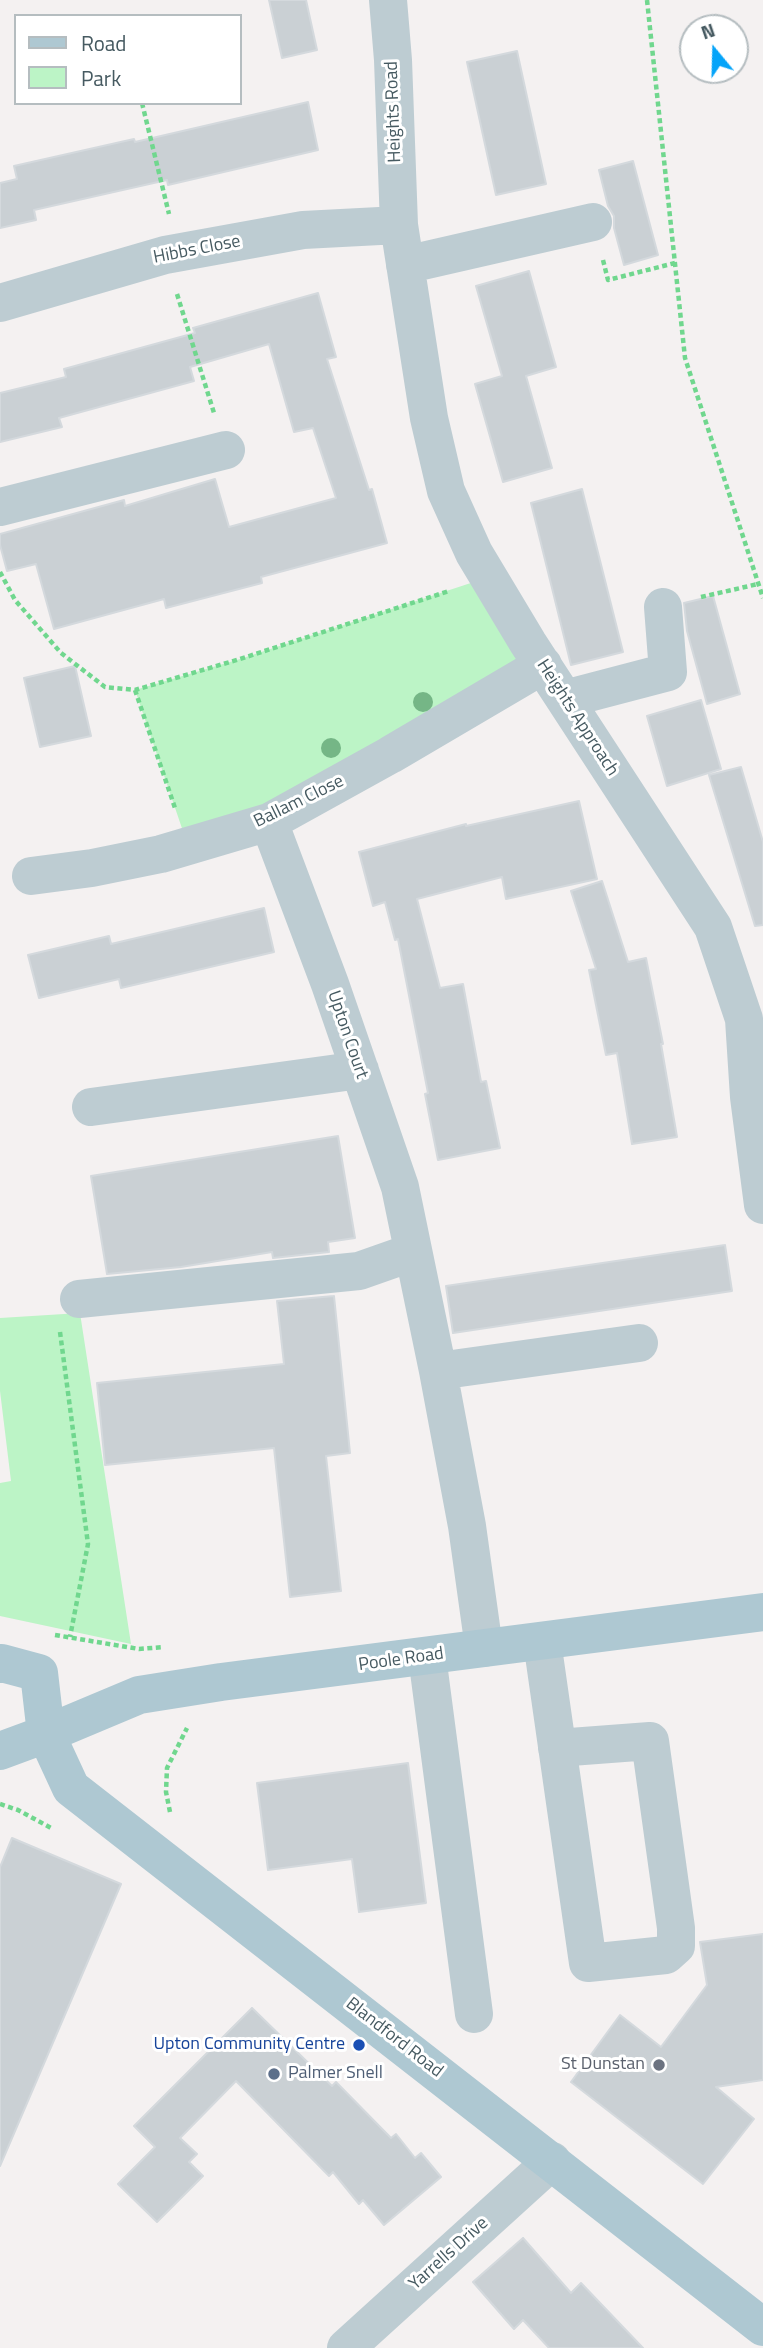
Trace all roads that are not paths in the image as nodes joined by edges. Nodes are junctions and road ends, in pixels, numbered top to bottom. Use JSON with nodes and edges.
{"nodes":[{"id":1,"x":387,"y":0,"type":"edge"},
{"id":2,"x":593,"y":222,"type":"road end"},
{"id":3,"x":399,"y":225,"type":"junction"},
{"id":4,"x":405,"y":265,"type":"junction"},
{"id":5,"x":0,"y":303,"type":"edge"},
{"id":6,"x":226,"y":450,"type":"road end"},
{"id":7,"x":0,"y":507,"type":"edge"},
{"id":8,"x":663,"y":607,"type":"road end"},
{"id":9,"x":543,"y":665,"type":"junction"},
{"id":10,"x":565,"y":699,"type":"junction"},
{"id":11,"x":269,"y":821,"type":"junction"},
{"id":12,"x":31,"y":876,"type":"dead end"},
{"id":13,"x":360,"y":1070,"type":"junction"},
{"id":14,"x":91,"y":1107,"type":"dead end"},
{"id":15,"x":763,"y":1205,"type":"edge"},
{"id":16,"x":413,"y":1252,"type":"junction"},
{"id":17,"x":69,"y":1313,"type":"road end"},
{"id":18,"x":639,"y":1343,"type":"dead end"},
{"id":19,"x":438,"y":1371,"type":"junction"},
{"id":20,"x":763,"y":1612,"type":"edge"},
{"id":21,"x":542,"y":1641,"type":"junction"},
{"id":22,"x":484,"y":1648,"type":"junction"},
{"id":23,"x":427,"y":1657,"type":"junction"},
{"id":24,"x":0,"y":1664,"type":"edge"},
{"id":25,"x":46,"y":1734,"type":"junction"},
{"id":26,"x":557,"y":1748,"type":"junction"},
{"id":27,"x":0,"y":1751,"type":"edge"},
{"id":28,"x":474,"y":2014,"type":"dead end"},
{"id":29,"x":552,"y":2161,"type":"junction"},
{"id":30,"x":763,"y":2327,"type":"edge"},
{"id":31,"x":346,"y":2348,"type":"edge"}],
"edges":[{"from":1,"to":3,"type":"street","name":"Heights Road"},
{"from":2,"to":4,"type":"street"},
{"from":3,"to":4,"type":"street","name":"Heights Approach"},
{"from":3,"to":5,"type":"street","name":"Hibbs Close"},
{"from":4,"to":9,"type":"street","name":"Heights Approach"},
{"from":6,"to":7,"type":"street"},
{"from":8,"to":10,"type":"street"},
{"from":9,"to":10,"type":"street","name":"Heights Approach"},
{"from":9,"to":11,"type":"street","name":"Ballam Close"},
{"from":10,"to":15,"type":"street","name":"Heights Approach"},
{"from":11,"to":12,"type":"street","name":"Ballam Close"},
{"from":11,"to":13,"type":"street","name":"Upton Court"},
{"from":13,"to":14,"type":"street"},
{"from":13,"to":16,"type":"street","name":"Upton Court"},
{"from":16,"to":17,"type":"street"},
{"from":16,"to":19,"type":"street","name":"Upton Court"},
{"from":18,"to":19,"type":"street"},
{"from":19,"to":22,"type":"street","name":"Upton Court"},
{"from":20,"to":21,"type":"main road","name":"Poole Road"},
{"from":21,"to":22,"type":"main road","name":"Poole Road"},
{"from":21,"to":26,"type":"street"},
{"from":22,"to":23,"type":"main road","name":"Poole Road"},
{"from":23,"to":25,"type":"main road","name":"Poole Road"},
{"from":23,"to":28,"type":"street"},
{"from":24,"to":25,"type":"main road","name":"Blandford Road"},
{"from":25,"to":27,"type":"main road","name":"Poole Road"},
{"from":25,"to":29,"type":"main road","name":"Blandford Road"},
{"from":26,"to":26,"type":"street"},
{"from":29,"to":30,"type":"main road","name":"Blandford Road"},
{"from":29,"to":31,"type":"street","name":"Yarrells Drive"}]}
